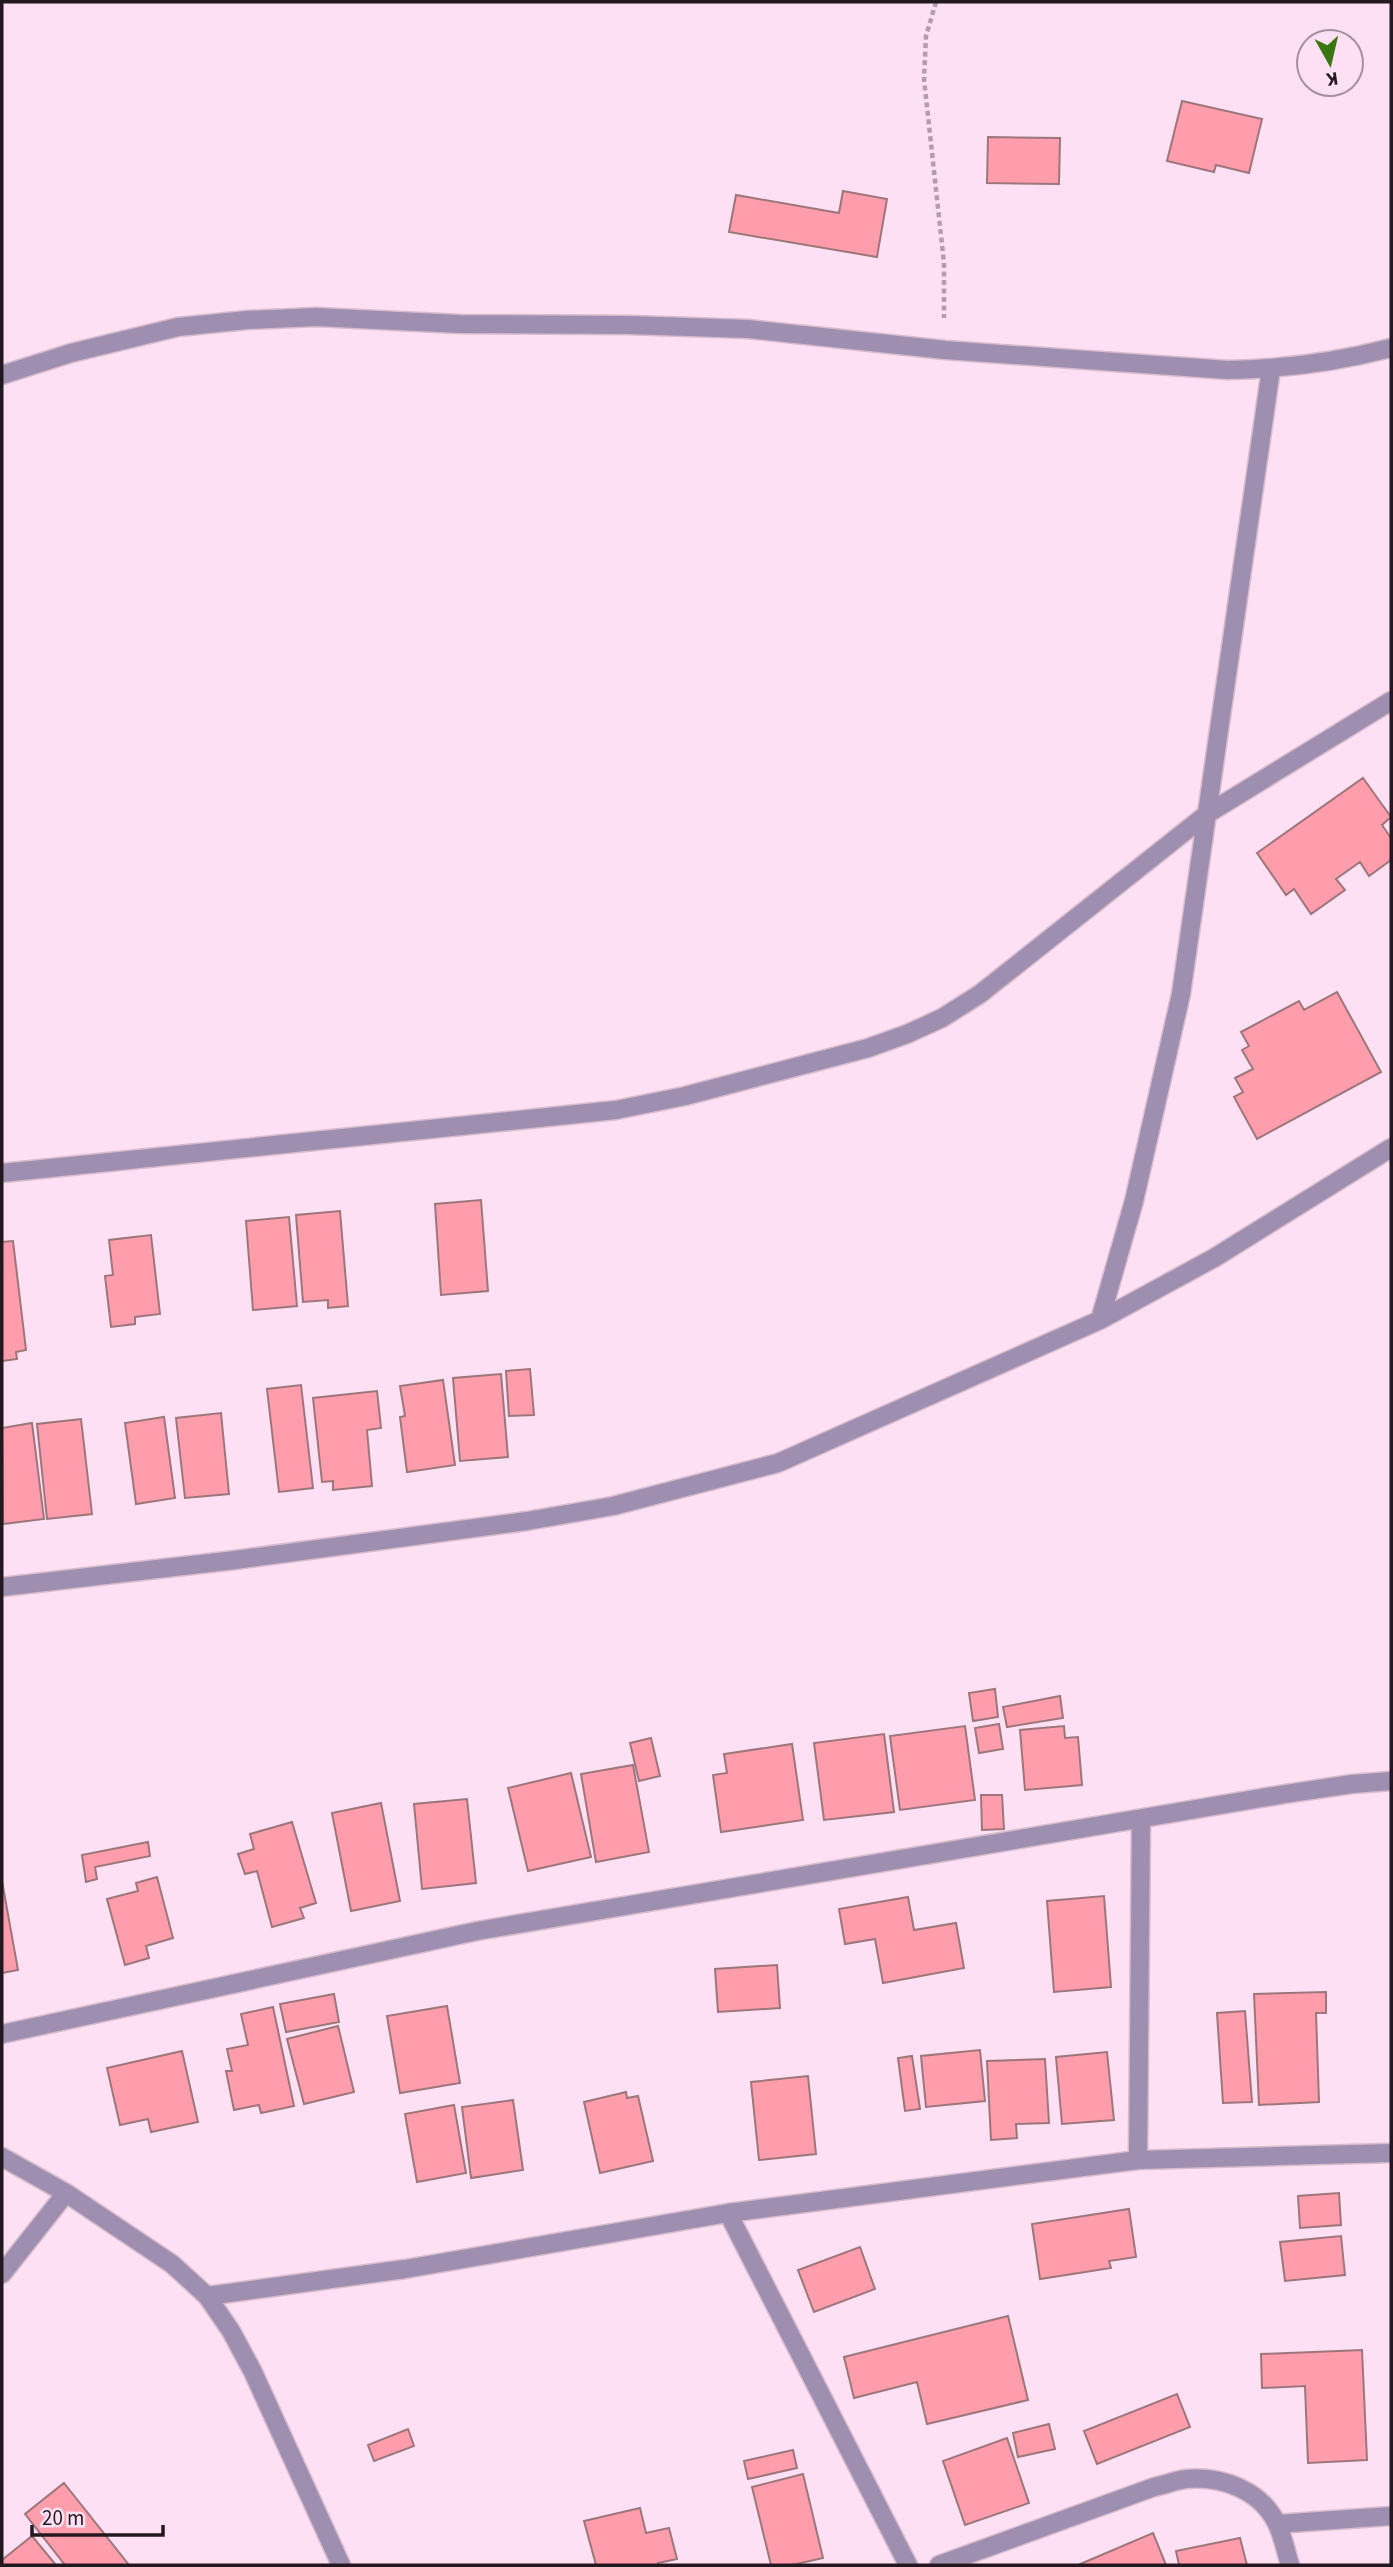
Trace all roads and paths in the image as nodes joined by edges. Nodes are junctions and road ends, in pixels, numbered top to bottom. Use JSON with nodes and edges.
{"nodes":[{"id":1,"x":936,"y":2,"type":"edge"},
{"id":2,"x":1391,"y":348,"type":"edge"},
{"id":3,"x":945,"y":350,"type":"junction"},
{"id":4,"x":1271,"y":369,"type":"junction"},
{"id":5,"x":2,"y":375,"type":"edge"},
{"id":6,"x":1391,"y":701,"type":"edge"},
{"id":7,"x":1207,"y":814,"type":"junction"},
{"id":8,"x":1391,"y":1148,"type":"edge"},
{"id":9,"x":2,"y":1173,"type":"edge"},
{"id":10,"x":1100,"y":1320,"type":"junction"},
{"id":11,"x":2,"y":1587,"type":"edge"},
{"id":12,"x":1391,"y":1781,"type":"edge"},
{"id":13,"x":1141,"y":1819,"type":"junction"},
{"id":14,"x":2,"y":2034,"type":"edge"},
{"id":15,"x":1391,"y":2152,"type":"edge"},
{"id":16,"x":2,"y":2157,"type":"edge"},
{"id":17,"x":1138,"y":2160,"type":"junction"},
{"id":18,"x":66,"y":2193,"type":"junction"},
{"id":19,"x":728,"y":2213,"type":"junction"},
{"id":20,"x":2,"y":2274,"type":"edge"},
{"id":21,"x":207,"y":2296,"type":"junction"},
{"id":22,"x":1391,"y":2516,"type":"edge"},
{"id":23,"x":1277,"y":2524,"type":"junction"},
{"id":24,"x":341,"y":2565,"type":"edge"},
{"id":25,"x":908,"y":2565,"type":"edge"},
{"id":26,"x":939,"y":2565,"type":"edge"},
{"id":27,"x":1290,"y":2565,"type":"edge"}],
"edges":[{"from":1,"to":3,"type":"path"},
{"from":2,"to":4,"type":"street"},
{"from":3,"to":4,"type":"street"},
{"from":3,"to":5,"type":"street"},
{"from":4,"to":7,"type":"street"},
{"from":6,"to":7,"type":"street"},
{"from":7,"to":9,"type":"street"},
{"from":7,"to":10,"type":"street"},
{"from":8,"to":10,"type":"street"},
{"from":10,"to":11,"type":"street"},
{"from":12,"to":13,"type":"street"},
{"from":13,"to":14,"type":"street"},
{"from":13,"to":17,"type":"street"},
{"from":15,"to":17,"type":"street"},
{"from":16,"to":18,"type":"street"},
{"from":17,"to":19,"type":"street"},
{"from":18,"to":20,"type":"street"},
{"from":18,"to":21,"type":"street"},
{"from":19,"to":21,"type":"street"},
{"from":19,"to":25,"type":"street"},
{"from":21,"to":24,"type":"street"},
{"from":22,"to":23,"type":"street"},
{"from":23,"to":26,"type":"street"},
{"from":23,"to":27,"type":"street"}]}
